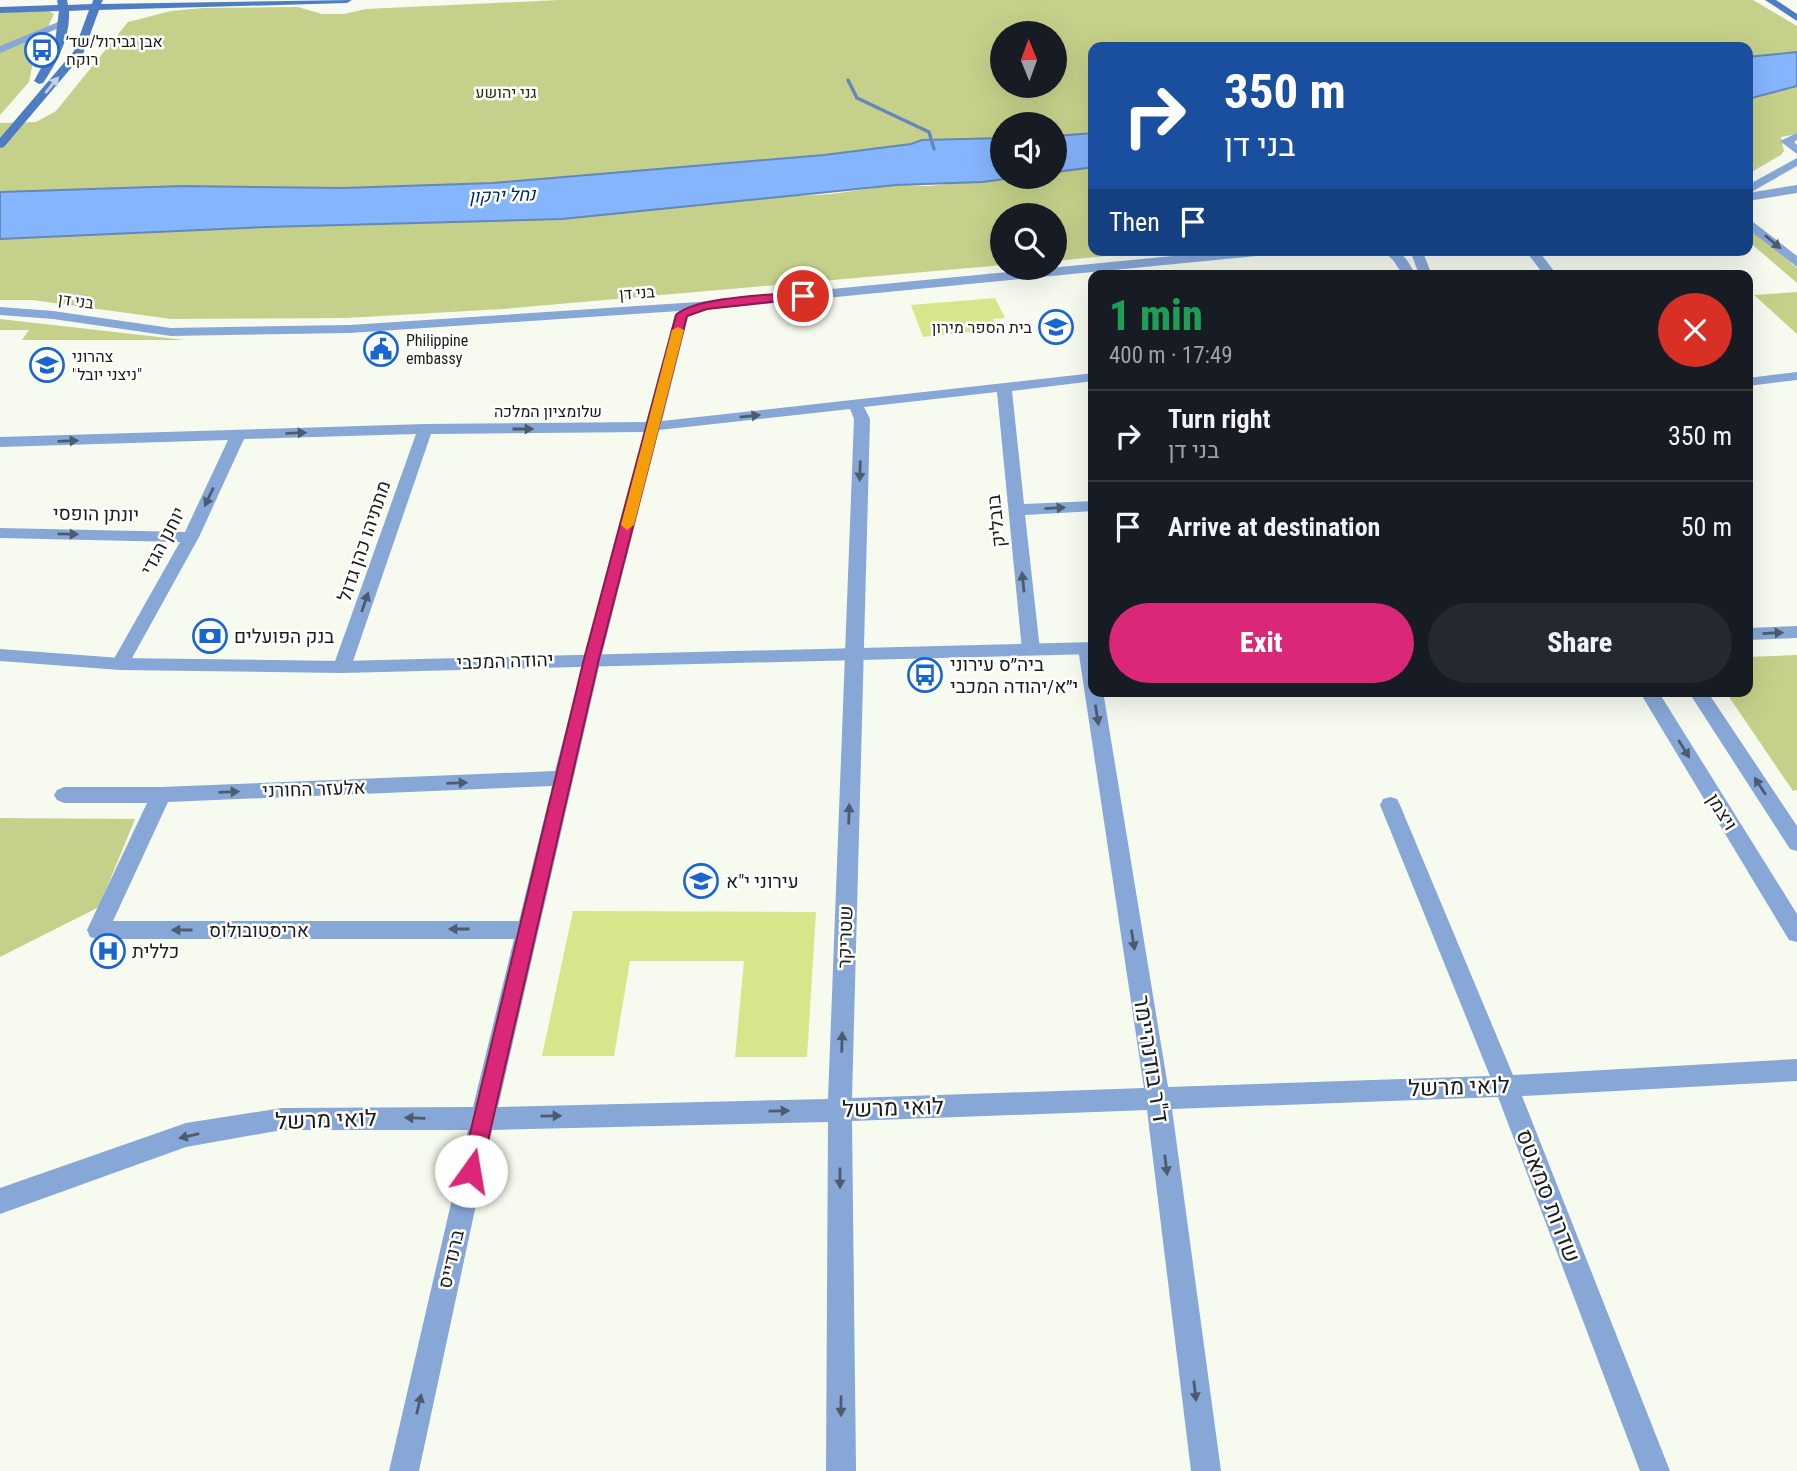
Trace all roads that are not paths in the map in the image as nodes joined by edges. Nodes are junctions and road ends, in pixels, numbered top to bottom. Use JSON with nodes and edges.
{"nodes":[{"id":1,"x":347,"y":0,"type":"edge"},
{"id":2,"x":1770,"y":0,"type":"edge"},
{"id":3,"x":64,"y":4,"type":"edge"},
{"id":4,"x":97,"y":4,"type":"edge"},
{"id":5,"x":176,"y":5,"type":"junction"},
{"id":6,"x":0,"y":10,"type":"edge"},
{"id":7,"x":119,"y":17,"type":"dead end"},
{"id":8,"x":1797,"y":18,"type":"edge"},
{"id":9,"x":63,"y":23,"type":"junction"},
{"id":10,"x":101,"y":26,"type":"dead end"},
{"id":11,"x":85,"y":40,"type":"junction"},
{"id":12,"x":0,"y":50,"type":"edge"},
{"id":13,"x":2,"y":125,"type":"edge"},
{"id":14,"x":1797,"y":136,"type":"edge"},
{"id":15,"x":0,"y":145,"type":"edge"},
{"id":16,"x":1796,"y":154,"type":"edge"},
{"id":17,"x":1753,"y":177,"type":"edge"},
{"id":18,"x":1753,"y":186,"type":"edge"},
{"id":19,"x":1797,"y":189,"type":"edge"},
{"id":20,"x":1753,"y":196,"type":"edge"},
{"id":21,"x":1753,"y":226,"type":"edge"},
{"id":22,"x":1166,"y":256,"type":"edge"},
{"id":23,"x":1214,"y":256,"type":"edge"},
{"id":24,"x":1536,"y":256,"type":"edge"},
{"id":25,"x":1797,"y":263,"type":"edge"},
{"id":26,"x":1067,"y":266,"type":"edge"},
{"id":27,"x":1547,"y":270,"type":"edge"},
{"id":28,"x":990,"y":273,"type":"edge"},
{"id":29,"x":649,"y":302,"type":"junction"},
{"id":30,"x":0,"y":308,"type":"edge"},
{"id":31,"x":679,"y":311,"type":"junction"},
{"id":32,"x":1088,"y":378,"type":"edge"},
{"id":33,"x":1794,"y":380,"type":"edge"},
{"id":34,"x":1753,"y":382,"type":"edge"},
{"id":35,"x":1004,"y":388,"type":"junction"},
{"id":36,"x":855,"y":404,"type":"junction"},
{"id":37,"x":654,"y":426,"type":"junction"},
{"id":38,"x":425,"y":429,"type":"junction"},
{"id":39,"x":238,"y":435,"type":"junction"},
{"id":40,"x":0,"y":442,"type":"edge"},
{"id":41,"x":1088,"y":506,"type":"edge"},
{"id":42,"x":1015,"y":510,"type":"junction"},
{"id":43,"x":0,"y":533,"type":"edge"},
{"id":44,"x":191,"y":537,"type":"junction"},
{"id":45,"x":1797,"y":632,"type":"edge"},
{"id":46,"x":1753,"y":634,"type":"edge"},
{"id":47,"x":1088,"y":648,"type":"edge"},
{"id":48,"x":1031,"y":650,"type":"junction"},
{"id":49,"x":854,"y":654,"type":"junction"},
{"id":50,"x":0,"y":655,"type":"edge"},
{"id":51,"x":592,"y":659,"type":"junction"},
{"id":52,"x":120,"y":664,"type":"junction"},
{"id":53,"x":342,"y":667,"type":"junction"},
{"id":54,"x":1097,"y":697,"type":"edge"},
{"id":55,"x":1652,"y":697,"type":"edge"},
{"id":56,"x":1702,"y":697,"type":"edge"},
{"id":57,"x":563,"y":778,"type":"junction"},
{"id":58,"x":64,"y":795,"type":"dead end"},
{"id":59,"x":161,"y":795,"type":"junction"},
{"id":60,"x":1390,"y":806,"type":"dead end"},
{"id":61,"x":1797,"y":843,"type":"edge"},
{"id":62,"x":527,"y":929,"type":"junction"},
{"id":63,"x":1797,"y":933,"type":"edge"},
{"id":64,"x":1797,"y":1070,"type":"edge"},
{"id":65,"x":1506,"y":1086,"type":"junction"},
{"id":66,"x":1158,"y":1098,"type":"junction"},
{"id":67,"x":840,"y":1110,"type":"junction"},
{"id":68,"x":483,"y":1117,"type":"junction"},
{"id":69,"x":0,"y":1201,"type":"edge"},
{"id":70,"x":404,"y":1471,"type":"edge"},
{"id":71,"x":841,"y":1471,"type":"edge"},
{"id":72,"x":1206,"y":1471,"type":"edge"},
{"id":73,"x":1656,"y":1471,"type":"edge"}],
"edges":[{"from":1,"to":5,"type":"main road"},
{"from":2,"to":8,"type":"main road"},
{"from":3,"to":4,"type":"main road"},
{"from":3,"to":6,"type":"main road"},
{"from":3,"to":9,"type":"main road"},
{"from":4,"to":5,"type":"main road"},
{"from":4,"to":11,"type":"main road"},
{"from":5,"to":7,"type":"main road"},
{"from":9,"to":12,"type":"street"},
{"from":9,"to":13,"type":"main road"},
{"from":10,"to":11,"type":"main road"},
{"from":15,"to":11,"type":"main road","one_way":true},
{"from":14,"to":16,"type":"street"},
{"from":16,"to":17,"type":"street"},
{"from":16,"to":18,"type":"street"},
{"from":19,"to":20,"type":"street"},
{"from":21,"to":25,"type":"street","one_way":true},
{"from":22,"to":26,"type":"street"},
{"from":23,"to":31,"type":"street"},
{"from":24,"to":27,"type":"street"},
{"from":28,"to":29,"type":"street","name":"בני דן"},
{"from":29,"to":30,"type":"street","name":"בני דן"},
{"from":29,"to":31,"type":"street"},
{"from":30,"to":31,"type":"street","name":"בני דן"},
{"from":31,"to":37,"type":"street","name":"ברנדייס"},
{"from":32,"to":35,"type":"street","name":"שלומציון המלכה"},
{"from":33,"to":34,"type":"street"},
{"from":35,"to":36,"type":"street","name":"שלומציון המלכה"},
{"from":35,"to":42,"type":"street","name":"בובליק"},
{"from":37,"to":36,"type":"street","name":"שלומציון המלכה","one_way":true},
{"from":36,"to":49,"type":"street","name":"שטריקר","one_way":true},
{"from":38,"to":37,"type":"street","name":"שלומציון המלכה","one_way":true},
{"from":37,"to":51,"type":"street","name":"ברנדייס"},
{"from":39,"to":38,"type":"street","name":"שלומציון המלכה","one_way":true},
{"from":53,"to":38,"type":"street","name":"מתתיהו כהן גדול","one_way":true},
{"from":40,"to":39,"type":"street","name":"שלומציון המלכה","one_way":true},
{"from":39,"to":44,"type":"street","name":"יוחנן הגדי","one_way":true},
{"from":42,"to":41,"type":"street","one_way":true},
{"from":48,"to":42,"type":"street","name":"בובליק","one_way":true},
{"from":43,"to":44,"type":"street","name":"יונתן הופסי","one_way":true},
{"from":44,"to":52,"type":"street","name":"יוחנן הגדי"},
{"from":46,"to":45,"type":"street","one_way":true},
{"from":47,"to":48,"type":"street","name":"יהודה המכבי"},
{"from":48,"to":49,"type":"street","name":"יהודה המכבי"},
{"from":49,"to":51,"type":"street","name":"יהודה המכבי"},
{"from":67,"to":49,"type":"street","name":"שטריקר","one_way":true},
{"from":50,"to":52,"type":"street","name":"יהודה המכבי"},
{"from":51,"to":53,"type":"street","name":"יהודה המכבי"},
{"from":51,"to":57,"type":"street","name":"ברנדייס"},
{"from":52,"to":53,"type":"street","name":"יהודה המכבי"},
{"from":54,"to":66,"type":"street","name":"ד\"ר בודנהיימר","one_way":true},
{"from":55,"to":63,"type":"street","name":"ויצמן","one_way":true},
{"from":61,"to":56,"type":"street","one_way":true},
{"from":59,"to":57,"type":"street","name":"אלעזר החורני","one_way":true},
{"from":57,"to":62,"type":"street","name":"ברנדייס"},
{"from":58,"to":59,"type":"street","name":"אלעזר החורני"},
{"from":62,"to":59,"type":"street","name":"אריסטובולוס","one_way":true},
{"from":60,"to":65,"type":"street","name":"שדרות סמאטס"},
{"from":62,"to":68,"type":"street","name":"ברנדייס"},
{"from":64,"to":65,"type":"street","name":"לואי מרשל"},
{"from":65,"to":66,"type":"street","name":"לואי מרשל"},
{"from":65,"to":73,"type":"street","name":"שדרות סמאטס"},
{"from":66,"to":67,"type":"street","name":"לואי מרשל"},
{"from":66,"to":72,"type":"street","name":"ד\"ר בודנהיימר","one_way":true},
{"from":68,"to":67,"type":"street","name":"לואי מרשל","one_way":true},
{"from":67,"to":71,"type":"street","name":"שטריקר","one_way":true},
{"from":68,"to":69,"type":"street","name":"לואי מרשל","one_way":true},
{"from":70,"to":68,"type":"street","name":"ברנדייס","one_way":true}]}
